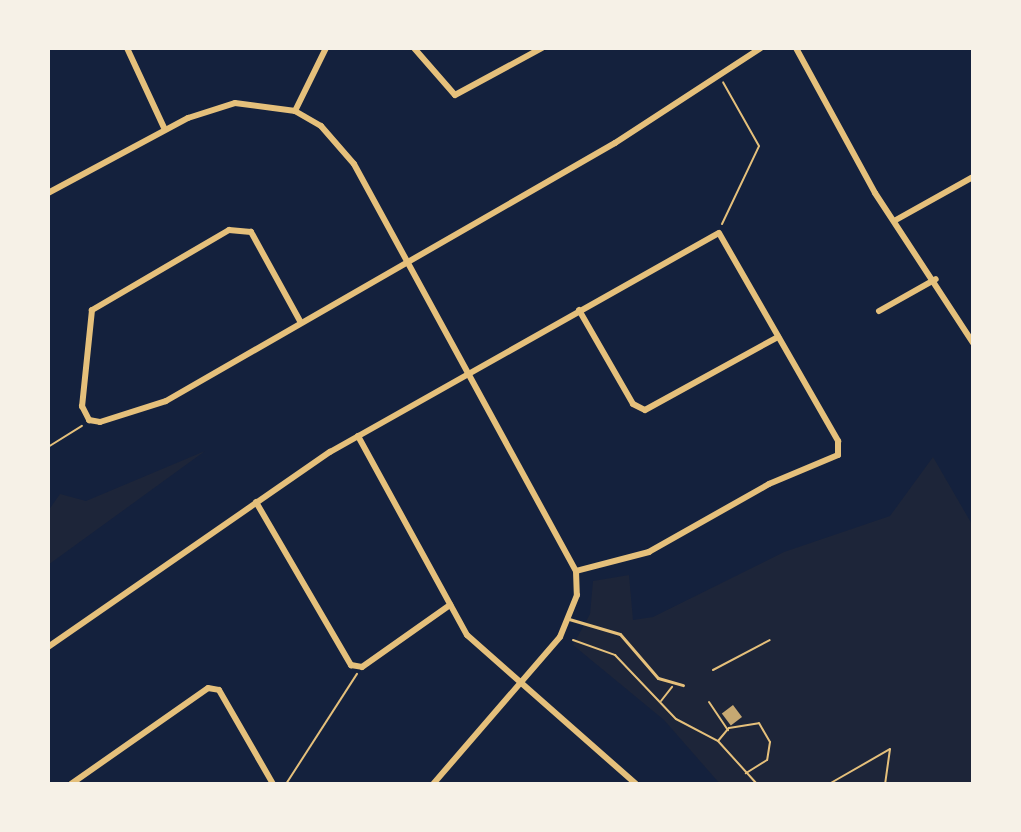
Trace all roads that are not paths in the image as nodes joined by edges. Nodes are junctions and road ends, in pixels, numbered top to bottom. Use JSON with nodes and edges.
{"nodes":[{"id":1,"x":127,"y":48,"type":"edge"},
{"id":2,"x":326,"y":48,"type":"edge"},
{"id":3,"x":414,"y":48,"type":"edge"},
{"id":4,"x":542,"y":48,"type":"edge"},
{"id":5,"x":761,"y":48,"type":"edge"},
{"id":6,"x":796,"y":48,"type":"edge"},
{"id":7,"x":295,"y":111,"type":"junction"},
{"id":8,"x":165,"y":130,"type":"junction"},
{"id":9,"x":973,"y":177,"type":"edge"},
{"id":10,"x":48,"y":193,"type":"edge"},
{"id":11,"x":894,"y":221,"type":"junction"},
{"id":12,"x":407,"y":259,"type":"junction"},
{"id":13,"x":936,"y":279,"type":"junction"},
{"id":14,"x":579,"y":310,"type":"junction"},
{"id":15,"x":879,"y":311,"type":"dead end"},
{"id":16,"x":300,"y":321,"type":"junction"},
{"id":17,"x":778,"y":337,"type":"junction"},
{"id":18,"x":973,"y":343,"type":"edge"},
{"id":19,"x":468,"y":372,"type":"junction"},
{"id":20,"x":358,"y":436,"type":"junction"},
{"id":21,"x":256,"y":502,"type":"junction"},
{"id":22,"x":576,"y":571,"type":"junction"},
{"id":23,"x":450,"y":605,"type":"junction"},
{"id":24,"x":569,"y":619,"type":"junction"},
{"id":25,"x":48,"y":647,"type":"edge"},
{"id":26,"x":519,"y":683,"type":"junction"},
{"id":27,"x":683,"y":685,"type":"dead end"},
{"id":28,"x":71,"y":784,"type":"edge"},
{"id":29,"x":272,"y":784,"type":"edge"},
{"id":30,"x":433,"y":784,"type":"edge"},
{"id":31,"x":636,"y":784,"type":"edge"}],
"edges":[{"from":1,"to":8,"type":"street"},
{"from":2,"to":7,"type":"street"},
{"from":3,"to":4,"type":"street"},
{"from":5,"to":12,"type":"street"},
{"from":6,"to":11,"type":"street"},
{"from":7,"to":8,"type":"street"},
{"from":7,"to":12,"type":"street"},
{"from":8,"to":10,"type":"street"},
{"from":9,"to":11,"type":"street"},
{"from":11,"to":13,"type":"street"},
{"from":12,"to":16,"type":"street"},
{"from":12,"to":19,"type":"street"},
{"from":13,"to":15,"type":"street"},
{"from":13,"to":18,"type":"street"},
{"from":14,"to":17,"type":"street"},
{"from":14,"to":17,"type":"street"},
{"from":14,"to":19,"type":"street"},
{"from":16,"to":16,"type":"street"},
{"from":17,"to":22,"type":"street"},
{"from":19,"to":20,"type":"street"},
{"from":19,"to":22,"type":"street"},
{"from":20,"to":21,"type":"street"},
{"from":20,"to":23,"type":"street"},
{"from":21,"to":23,"type":"street"},
{"from":21,"to":25,"type":"street"},
{"from":22,"to":24,"type":"street"},
{"from":23,"to":26,"type":"street"},
{"from":24,"to":26,"type":"street"},
{"from":24,"to":27,"type":"lane"},
{"from":26,"to":30,"type":"street"},
{"from":26,"to":31,"type":"street"},
{"from":28,"to":29,"type":"street"}]}
